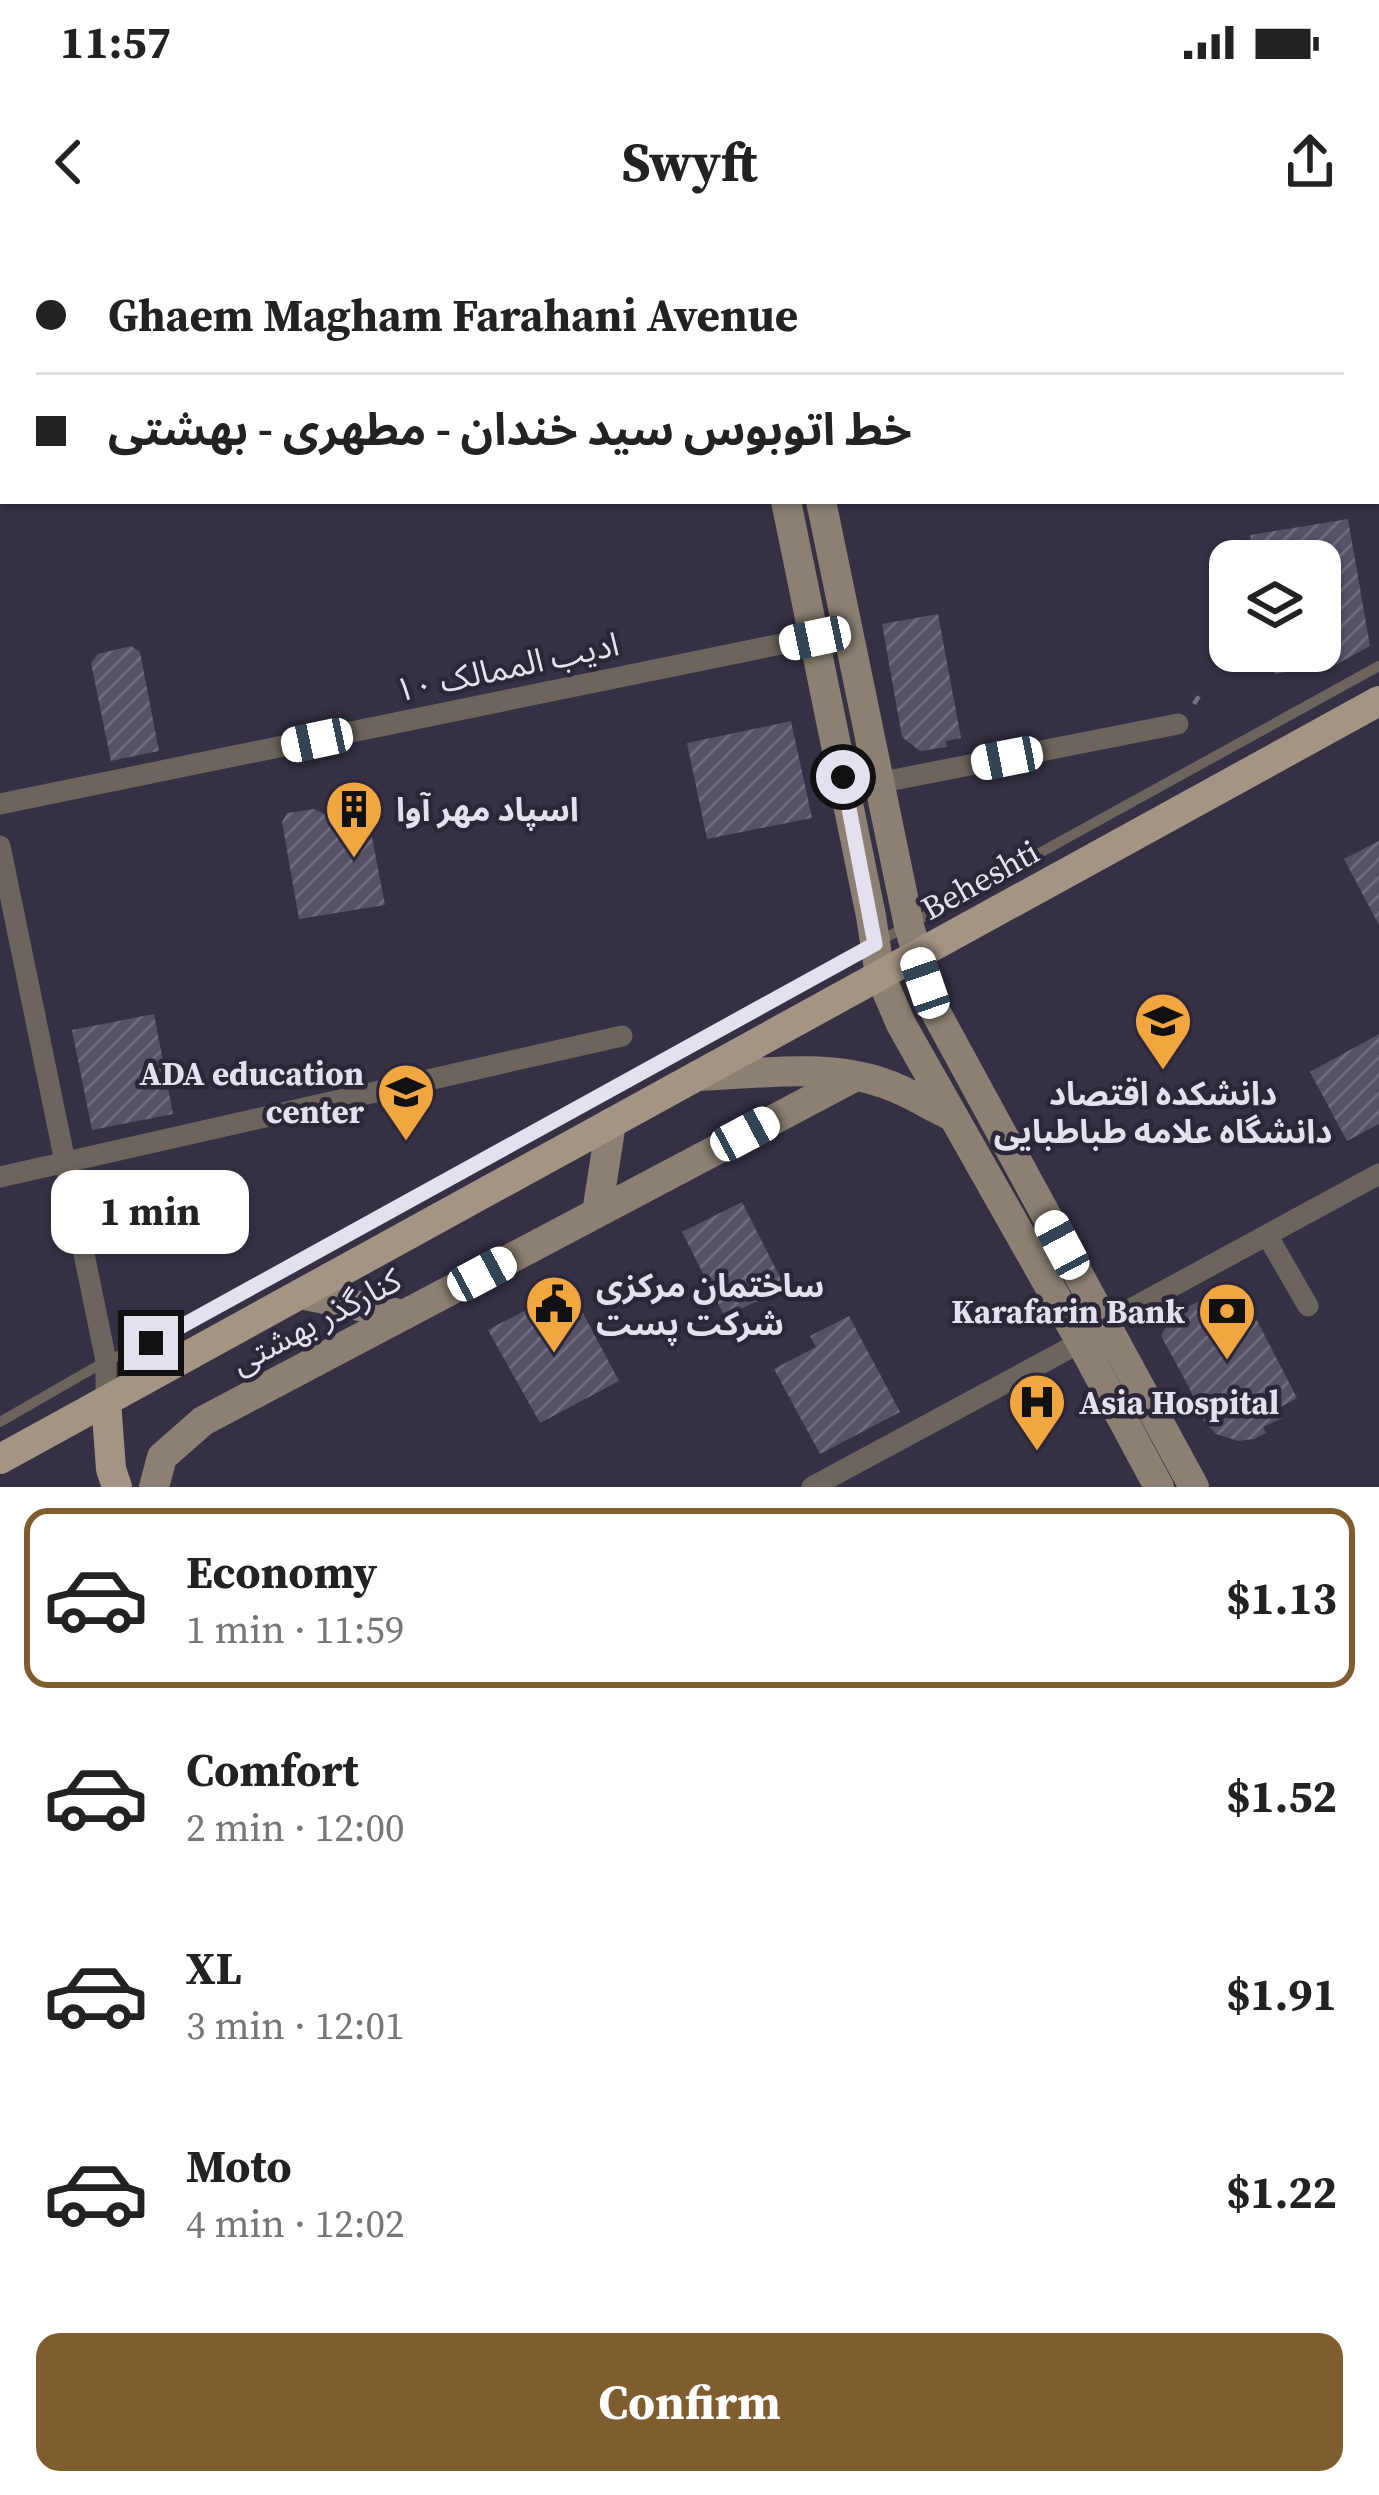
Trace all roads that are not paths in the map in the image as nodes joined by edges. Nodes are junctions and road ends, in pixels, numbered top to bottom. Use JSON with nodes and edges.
{"nodes":[{"id":1,"x":786,"y":504,"type":"edge"},
{"id":2,"x":821,"y":504,"type":"edge"},
{"id":3,"x":815,"y":638,"type":"junction"},
{"id":4,"x":1379,"y":666,"type":"edge"},
{"id":5,"x":1379,"y":701,"type":"edge"},
{"id":6,"x":1178,"y":724,"type":"dead end"},
{"id":7,"x":878,"y":783,"type":"junction"},
{"id":8,"x":0,"y":804,"type":"edge"},
{"id":9,"x":0,"y":846,"type":"edge"},
{"id":10,"x":913,"y":941,"type":"junction"},
{"id":11,"x":878,"y":960,"type":"junction"},
{"id":12,"x":622,"y":1036,"type":"dead end"},
{"id":13,"x":697,"y":1076,"type":"junction"},
{"id":14,"x":856,"y":1076,"type":"junction"},
{"id":15,"x":950,"y":1115,"type":"junction"},
{"id":16,"x":611,"y":1123,"type":"junction"},
{"id":17,"x":65,"y":1162,"type":"junction"},
{"id":18,"x":1379,"y":1174,"type":"edge"},
{"id":19,"x":0,"y":1177,"type":"edge"},
{"id":20,"x":597,"y":1213,"type":"junction"},
{"id":21,"x":1267,"y":1235,"type":"junction"},
{"id":22,"x":300,"y":1294,"type":"junction"},
{"id":23,"x":1308,"y":1306,"type":"dead end"},
{"id":24,"x":404,"y":1315,"type":"junction"},
{"id":25,"x":1093,"y":1333,"type":"junction"},
{"id":26,"x":106,"y":1361,"type":"junction"},
{"id":27,"x":106,"y":1401,"type":"junction"},
{"id":28,"x":0,"y":1422,"type":"edge"},
{"id":29,"x":0,"y":1459,"type":"edge"},
{"id":30,"x":117,"y":1487,"type":"edge"},
{"id":31,"x":154,"y":1487,"type":"edge"},
{"id":32,"x":812,"y":1487,"type":"edge"},
{"id":33,"x":1159,"y":1487,"type":"edge"},
{"id":34,"x":1194,"y":1487,"type":"edge"}],
"edges":[{"from":1,"to":3,"type":"main road"},
{"from":2,"to":7,"type":"main road"},
{"from":3,"to":8,"type":"street","name":"ادیب الممالک ۱۰"},
{"from":3,"to":11,"type":"main road"},
{"from":4,"to":10,"type":"lane"},
{"from":5,"to":10,"type":"main road","name":"Beheshti"},
{"from":6,"to":7,"type":"street"},
{"from":7,"to":10,"type":"main road"},
{"from":9,"to":17,"type":"street"},
{"from":10,"to":11,"type":"main road","name":"Beheshti"},
{"from":10,"to":25,"type":"main road"},
{"from":11,"to":13,"type":"main road","name":"Beheshti"},
{"from":11,"to":15,"type":"main road"},
{"from":11,"to":26,"type":"lane"},
{"from":12,"to":17,"type":"street"},
{"from":13,"to":14,"type":"main road"},
{"from":13,"to":16,"type":"main road","name":"Beheshti"},
{"from":14,"to":15,"type":"main road"},
{"from":14,"to":20,"type":"main road","name":"کنارگذر بهشتی"},
{"from":15,"to":25,"type":"main road"},
{"from":16,"to":20,"type":"main road"},
{"from":16,"to":22,"type":"main road","name":"Beheshti"},
{"from":17,"to":19,"type":"street"},
{"from":17,"to":26,"type":"street"},
{"from":18,"to":21,"type":"street"},
{"from":20,"to":24,"type":"main road","name":"کنارگذر بهشتی"},
{"from":21,"to":23,"type":"street"},
{"from":21,"to":25,"type":"street"},
{"from":22,"to":24,"type":"main road"},
{"from":22,"to":27,"type":"main road","name":"Beheshti"},
{"from":24,"to":31,"type":"main road","name":"کنارگذر بهشتی"},
{"from":25,"to":32,"type":"street"},
{"from":25,"to":33,"type":"main road"},
{"from":25,"to":34,"type":"main road"},
{"from":26,"to":27,"type":"street"},
{"from":26,"to":28,"type":"lane"},
{"from":27,"to":29,"type":"main road","name":"Beheshti"},
{"from":27,"to":30,"type":"main road"}]}
